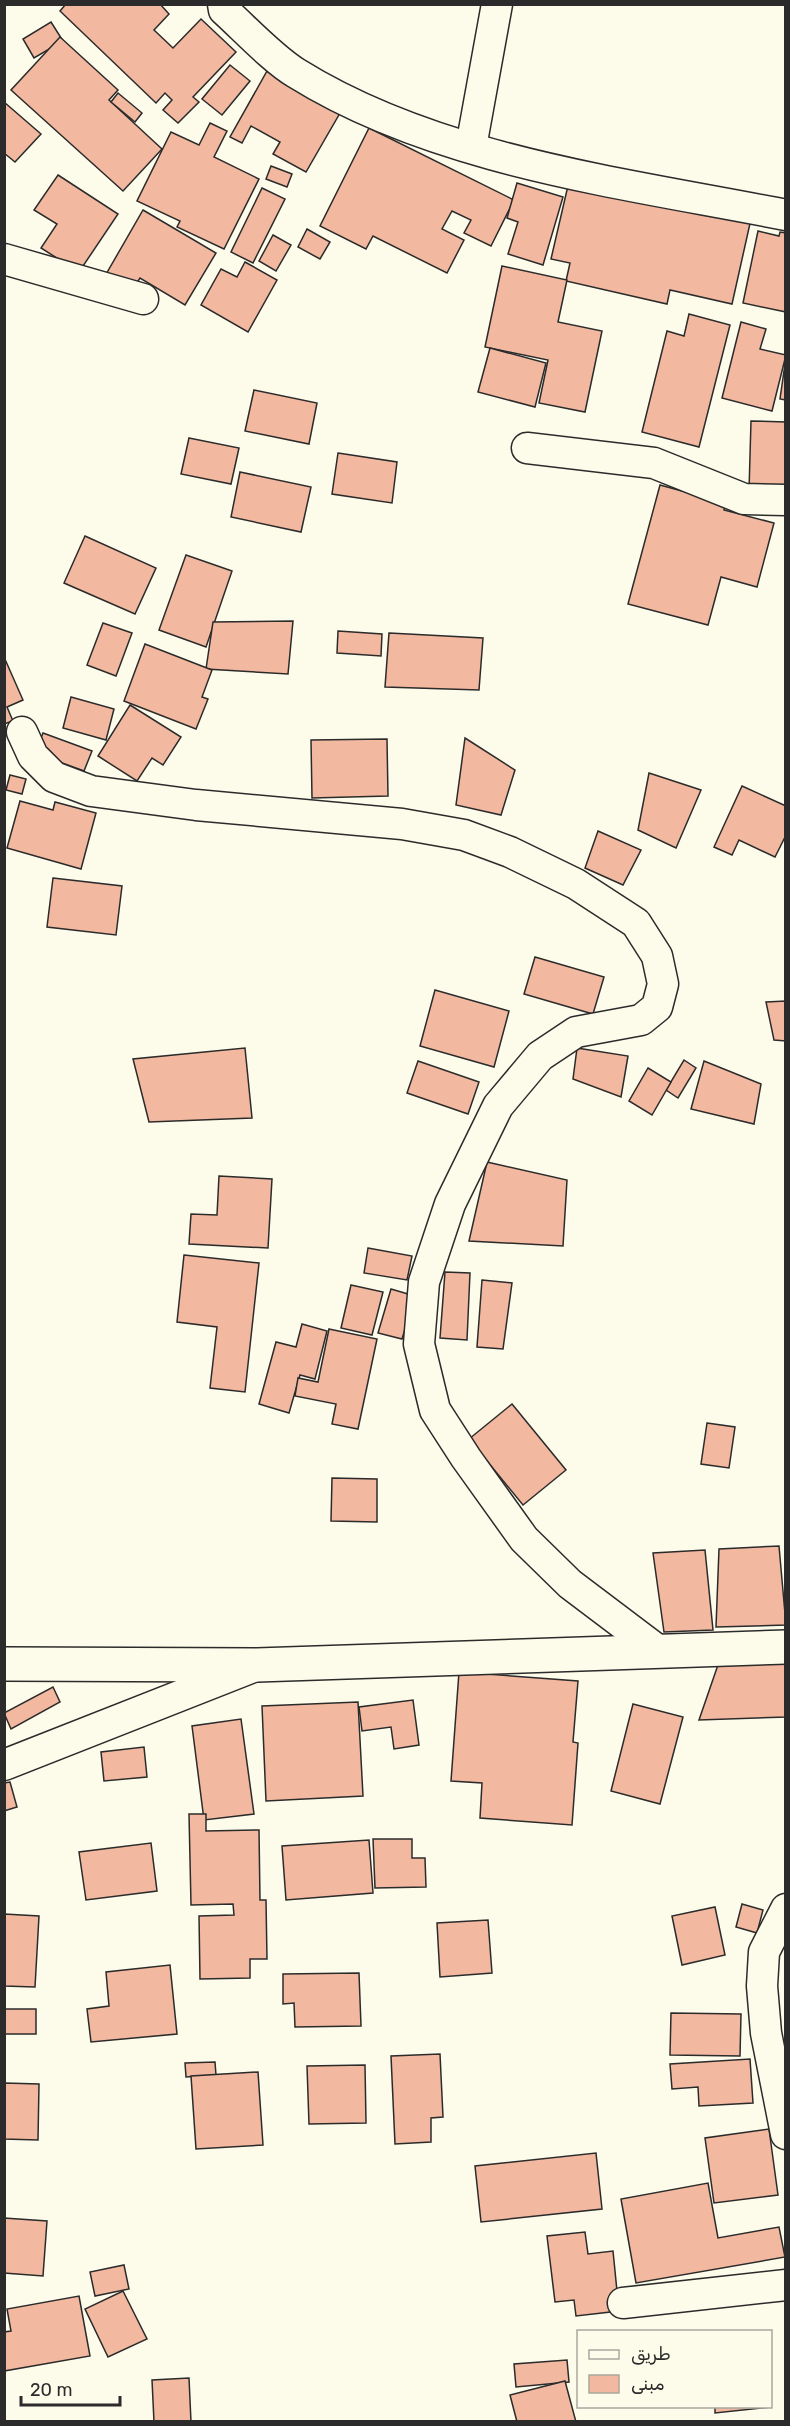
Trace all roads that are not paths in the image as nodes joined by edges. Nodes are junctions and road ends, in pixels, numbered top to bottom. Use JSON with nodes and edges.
{"nodes":[{"id":1,"x":223,"y":4,"type":"edge"},
{"id":2,"x":497,"y":4,"type":"edge"},
{"id":3,"x":471,"y":147,"type":"junction"},
{"id":4,"x":786,"y":215,"type":"edge"},
{"id":5,"x":4,"y":259,"type":"edge"},
{"id":6,"x":143,"y":299,"type":"dead end"},
{"id":7,"x":527,"y":448,"type":"dead end"},
{"id":8,"x":786,"y":500,"type":"edge"},
{"id":9,"x":22,"y":732,"type":"dead end"},
{"id":10,"x":786,"y":1647,"type":"edge"},
{"id":11,"x":660,"y":1652,"type":"junction"},
{"id":12,"x":4,"y":1664,"type":"edge"},
{"id":13,"x":256,"y":1665,"type":"junction"},
{"id":14,"x":4,"y":1765,"type":"edge"},
{"id":15,"x":786,"y":1909,"type":"edge"},
{"id":16,"x":786,"y":2134,"type":"edge"},
{"id":17,"x":786,"y":2285,"type":"edge"},
{"id":18,"x":623,"y":2303,"type":"dead end"}],
"edges":[{"from":1,"to":3,"type":"street"},
{"from":2,"to":3,"type":"street"},
{"from":3,"to":4,"type":"street"},
{"from":5,"to":6,"type":"street"},
{"from":7,"to":8,"type":"street"},
{"from":9,"to":11,"type":"street"},
{"from":10,"to":11,"type":"street"},
{"from":11,"to":13,"type":"street"},
{"from":12,"to":13,"type":"street"},
{"from":13,"to":14,"type":"street"},
{"from":15,"to":16,"type":"street"},
{"from":17,"to":18,"type":"street"}]}
